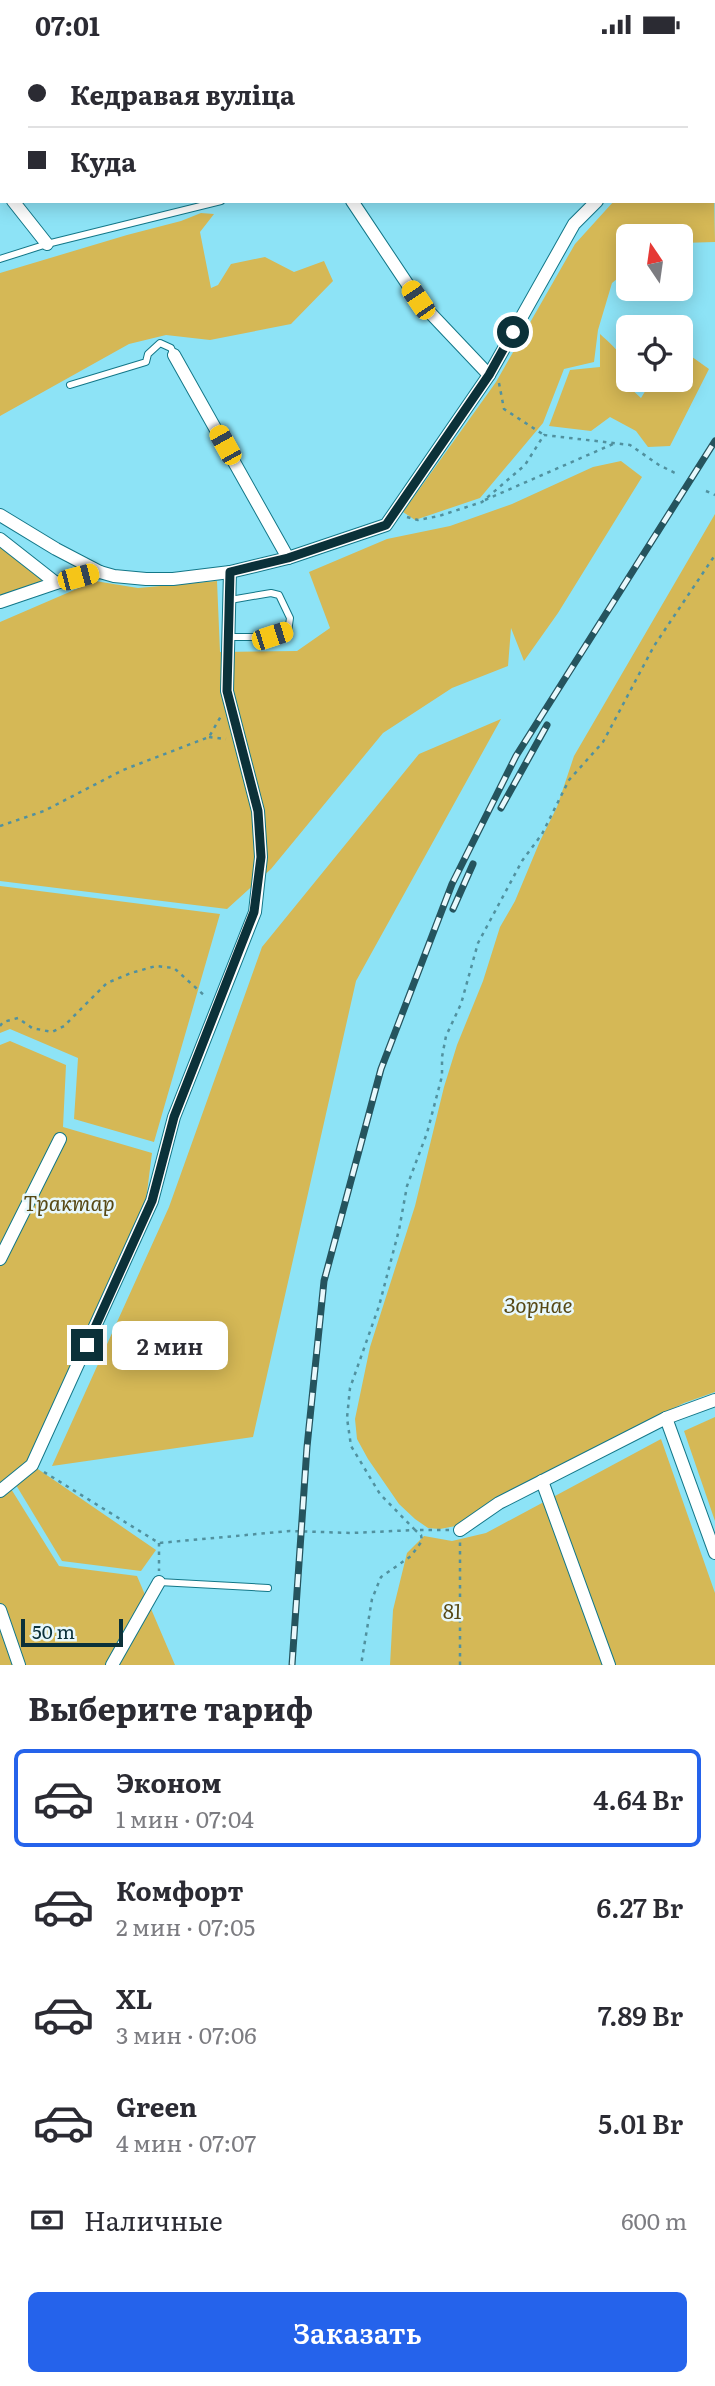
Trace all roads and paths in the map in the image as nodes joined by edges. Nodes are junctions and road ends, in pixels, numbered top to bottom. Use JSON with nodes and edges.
{"nodes":[{"id":1,"x":15,"y":203,"type":"edge"},
{"id":2,"x":213,"y":203,"type":"edge"},
{"id":3,"x":353,"y":203,"type":"edge"},
{"id":4,"x":595,"y":203,"type":"edge"},
{"id":5,"x":47,"y":244,"type":"junction"},
{"id":6,"x":0,"y":259,"type":"edge"},
{"id":7,"x":174,"y":355,"type":"joint"},
{"id":8,"x":489,"y":375,"type":"junction"},
{"id":9,"x":70,"y":385,"type":"dead end"},
{"id":10,"x":544,"y":435,"type":"junction"},
{"id":11,"x":615,"y":443,"type":"junction"},
{"id":12,"x":675,"y":473,"type":"dead end"},
{"id":13,"x":706,"y":491,"type":"dead end"},
{"id":14,"x":715,"y":495,"type":"edge"},
{"id":15,"x":482,"y":502,"type":"junction"},
{"id":16,"x":394,"y":514,"type":"junction"},
{"id":17,"x":0,"y":515,"type":"edge"},
{"id":18,"x":0,"y":539,"type":"edge"},
{"id":19,"x":715,"y":555,"type":"edge"},
{"id":20,"x":288,"y":558,"type":"junction"},
{"id":21,"x":100,"y":572,"type":"junction"},
{"id":22,"x":230,"y":572,"type":"junction"},
{"id":23,"x":55,"y":583,"type":"junction"},
{"id":24,"x":230,"y":600,"type":"junction"},
{"id":25,"x":0,"y":603,"type":"edge"},
{"id":26,"x":229,"y":637,"type":"junction"},
{"id":27,"x":221,"y":715,"type":"dead end"},
{"id":28,"x":0,"y":826,"type":"edge"},
{"id":29,"x":218,"y":1004,"type":"junction"},
{"id":30,"x":0,"y":1026,"type":"edge"},
{"id":31,"x":60,"y":1139,"type":"dead end"},
{"id":32,"x":0,"y":1259,"type":"edge"},
{"id":33,"x":715,"y":1400,"type":"edge"},
{"id":34,"x":666,"y":1418,"type":"junction"},
{"id":35,"x":32,"y":1465,"type":"junction"},
{"id":36,"x":542,"y":1481,"type":"junction"},
{"id":37,"x":0,"y":1492,"type":"edge"},
{"id":38,"x":460,"y":1529,"type":"junction"},
{"id":39,"x":415,"y":1530,"type":"junction"},
{"id":40,"x":159,"y":1543,"type":"junction"},
{"id":41,"x":715,"y":1553,"type":"edge"},
{"id":42,"x":159,"y":1582,"type":"junction"},
{"id":43,"x":268,"y":1588,"type":"dead end"},
{"id":44,"x":0,"y":1611,"type":"edge"},
{"id":45,"x":19,"y":1665,"type":"edge"},
{"id":46,"x":113,"y":1665,"type":"edge"},
{"id":47,"x":361,"y":1665,"type":"edge"},
{"id":48,"x":460,"y":1665,"type":"edge"},
{"id":49,"x":608,"y":1665,"type":"edge"}],
"edges":[{"from":1,"to":5,"type":"street"},
{"from":2,"to":5,"type":"lane"},
{"from":3,"to":8,"type":"street"},
{"from":4,"to":8,"type":"street"},
{"from":5,"to":6,"type":"lane"},
{"from":7,"to":9,"type":"lane"},
{"from":7,"to":20,"type":"street"},
{"from":8,"to":10,"type":"path"},
{"from":8,"to":16,"type":"street"},
{"from":10,"to":11,"type":"path"},
{"from":10,"to":15,"type":"path"},
{"from":11,"to":12,"type":"path"},
{"from":11,"to":15,"type":"path"},
{"from":13,"to":14,"type":"path"},
{"from":15,"to":16,"type":"path"},
{"from":16,"to":20,"type":"street"},
{"from":17,"to":21,"type":"street"},
{"from":18,"to":23,"type":"street"},
{"from":19,"to":39,"type":"path"},
{"from":20,"to":22,"type":"street"},
{"from":21,"to":22,"type":"street"},
{"from":21,"to":23,"type":"street"},
{"from":22,"to":24,"type":"street"},
{"from":23,"to":25,"type":"street"},
{"from":24,"to":26,"type":"street"},
{"from":24,"to":26,"type":"lane"},
{"from":26,"to":29,"type":"street"},
{"from":27,"to":28,"type":"path"},
{"from":29,"to":30,"type":"path"},
{"from":29,"to":35,"type":"street"},
{"from":31,"to":32,"type":"street"},
{"from":33,"to":34,"type":"street"},
{"from":34,"to":36,"type":"street"},
{"from":34,"to":41,"type":"street"},
{"from":35,"to":37,"type":"street"},
{"from":35,"to":40,"type":"path"},
{"from":36,"to":38,"type":"street"},
{"from":36,"to":49,"type":"street"},
{"from":38,"to":39,"type":"path"},
{"from":38,"to":48,"type":"path"},
{"from":39,"to":40,"type":"path"},
{"from":39,"to":47,"type":"path"},
{"from":40,"to":42,"type":"path"},
{"from":42,"to":43,"type":"lane"},
{"from":42,"to":46,"type":"street"},
{"from":44,"to":45,"type":"street"}]}
